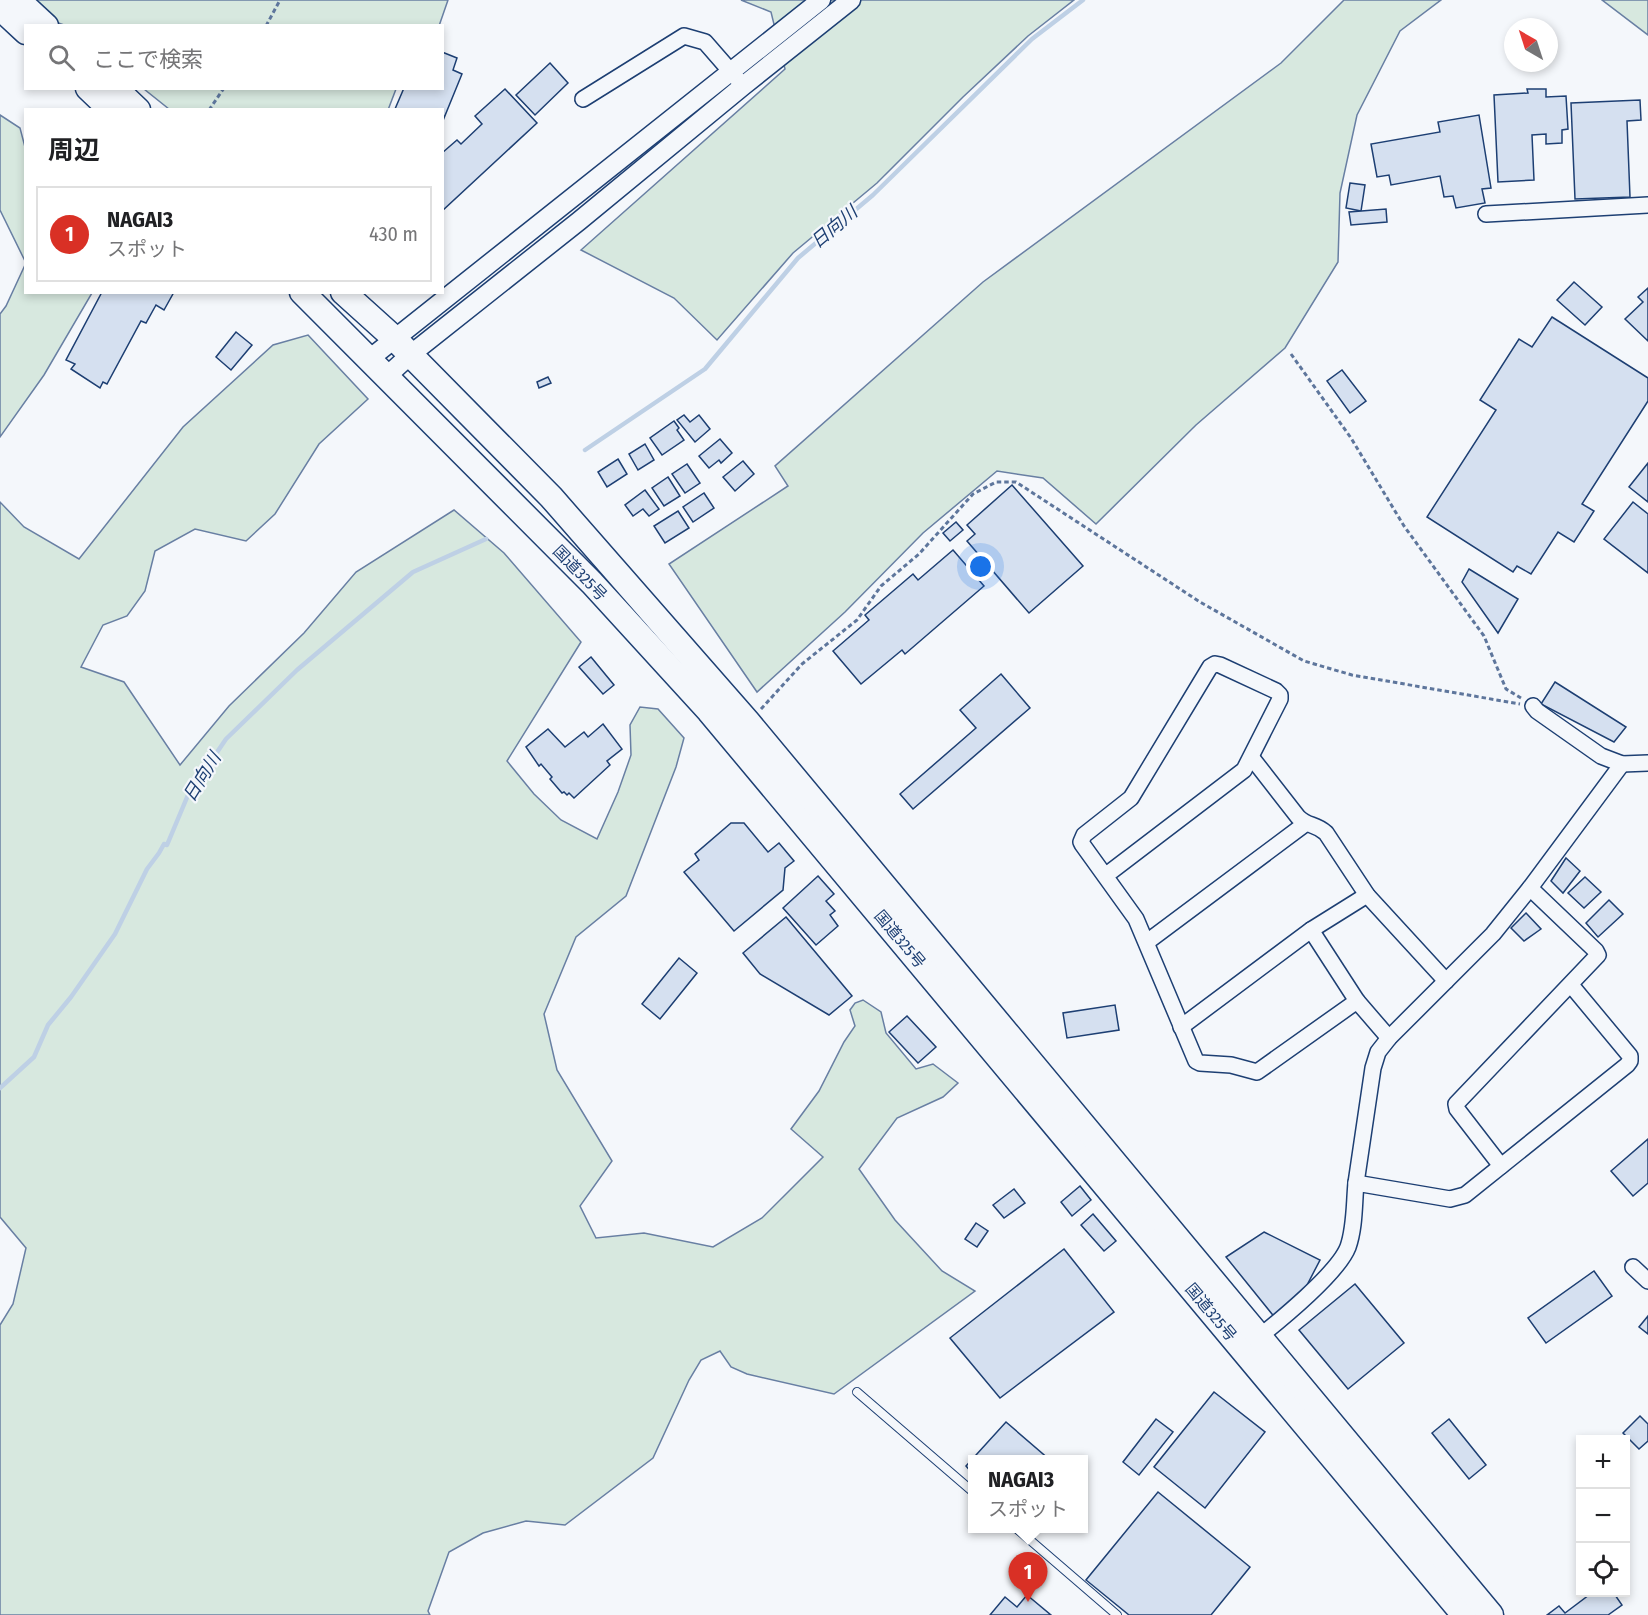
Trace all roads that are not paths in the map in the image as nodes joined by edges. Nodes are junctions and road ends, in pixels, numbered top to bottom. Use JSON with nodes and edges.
{"nodes":[{"id":1,"x":18,"y":0,"type":"edge"},
{"id":2,"x":821,"y":0,"type":"edge"},
{"id":3,"x":851,"y":0,"type":"edge"},
{"id":4,"x":0,"y":8,"type":"edge"},
{"id":5,"x":44,"y":24,"type":"edge"},
{"id":6,"x":24,"y":30,"type":"edge"},
{"id":7,"x":731,"y":71,"type":"junction"},
{"id":8,"x":743,"y":86,"type":"junction"},
{"id":9,"x":90,"y":90,"type":"edge"},
{"id":10,"x":117,"y":90,"type":"edge"},
{"id":11,"x":583,"y":99,"type":"dead end"},
{"id":12,"x":109,"y":108,"type":"edge"},
{"id":13,"x":136,"y":108,"type":"edge"},
{"id":14,"x":1648,"y":205,"type":"edge"},
{"id":15,"x":1486,"y":214,"type":"dead end"},
{"id":16,"x":304,"y":294,"type":"edge"},
{"id":17,"x":345,"y":294,"type":"edge"},
{"id":18,"x":402,"y":346,"type":"junction"},
{"id":19,"x":368,"y":360,"type":"junction"},
{"id":20,"x":386,"y":377,"type":"junction"},
{"id":21,"x":1533,"y":705,"type":"road end"},
{"id":22,"x":1252,"y":758,"type":"junction"},
{"id":23,"x":1648,"y":763,"type":"edge"},
{"id":24,"x":1622,"y":764,"type":"junction"},
{"id":25,"x":1305,"y":824,"type":"junction"},
{"id":26,"x":1105,"y":876,"type":"junction"},
{"id":27,"x":1530,"y":888,"type":"junction"},
{"id":28,"x":1367,"y":895,"type":"junction"},
{"id":29,"x":1311,"y":930,"type":"junction"},
{"id":30,"x":1147,"y":942,"type":"junction"},
{"id":31,"x":1446,"y":981,"type":"junction"},
{"id":32,"x":1571,"y":985,"type":"junction"},
{"id":33,"x":1357,"y":1001,"type":"junction"},
{"id":34,"x":1181,"y":1027,"type":"junction"},
{"id":35,"x":1389,"y":1038,"type":"junction"},
{"id":36,"x":1501,"y":1166,"type":"junction"},
{"id":37,"x":1356,"y":1183,"type":"junction"},
{"id":38,"x":1633,"y":1267,"type":"dead end"},
{"id":39,"x":1648,"y":1281,"type":"edge"},
{"id":40,"x":1251,"y":1343,"type":"junction"},
{"id":41,"x":857,"y":1392,"type":"dead end"},
{"id":42,"x":968,"y":1488,"type":"edge"},
{"id":43,"x":1022,"y":1533,"type":"edge"},
{"id":44,"x":1459,"y":1614,"type":"edge"},
{"id":45,"x":1117,"y":1615,"type":"edge"},
{"id":46,"x":1491,"y":1615,"type":"edge"}],
"edges":[{"from":1,"to":5,"type":"highway"},
{"from":2,"to":7,"type":"street"},
{"from":3,"to":8,"type":"street"},
{"from":4,"to":6,"type":"highway"},
{"from":7,"to":8,"type":"street"},
{"from":7,"to":11,"type":"street"},
{"from":7,"to":18,"type":"street"},
{"from":8,"to":18,"type":"street"},
{"from":9,"to":12,"type":"highway"},
{"from":10,"to":13,"type":"highway"},
{"from":14,"to":15,"type":"street"},
{"from":16,"to":19,"type":"highway","name":"国道325号"},
{"from":17,"to":18,"type":"highway","name":"国道325号"},
{"from":18,"to":19,"type":"street"},
{"from":18,"to":20,"type":"street"},
{"from":18,"to":40,"type":"highway","name":"国道325号"},
{"from":19,"to":20,"type":"highway","name":"国道325号"},
{"from":20,"to":40,"type":"highway","name":"国道325号"},
{"from":21,"to":24,"type":"street"},
{"from":22,"to":25,"type":"street"},
{"from":22,"to":26,"type":"street"},
{"from":22,"to":26,"type":"street"},
{"from":23,"to":24,"type":"street"},
{"from":24,"to":27,"type":"street"},
{"from":25,"to":28,"type":"street"},
{"from":25,"to":30,"type":"street"},
{"from":26,"to":30,"type":"street"},
{"from":27,"to":31,"type":"street"},
{"from":27,"to":32,"type":"street"},
{"from":28,"to":29,"type":"street"},
{"from":28,"to":31,"type":"street"},
{"from":29,"to":33,"type":"street"},
{"from":29,"to":34,"type":"street"},
{"from":30,"to":34,"type":"street"},
{"from":31,"to":35,"type":"street"},
{"from":32,"to":36,"type":"street"},
{"from":32,"to":36,"type":"street"},
{"from":33,"to":34,"type":"street"},
{"from":33,"to":35,"type":"street"},
{"from":35,"to":37,"type":"street"},
{"from":36,"to":37,"type":"street"},
{"from":37,"to":40,"type":"street"},
{"from":38,"to":39,"type":"street"},
{"from":40,"to":44,"type":"highway","name":"国道325号"},
{"from":40,"to":46,"type":"highway","name":"国道325号"},
{"from":41,"to":42,"type":"lane"},
{"from":43,"to":45,"type":"lane"}]}
